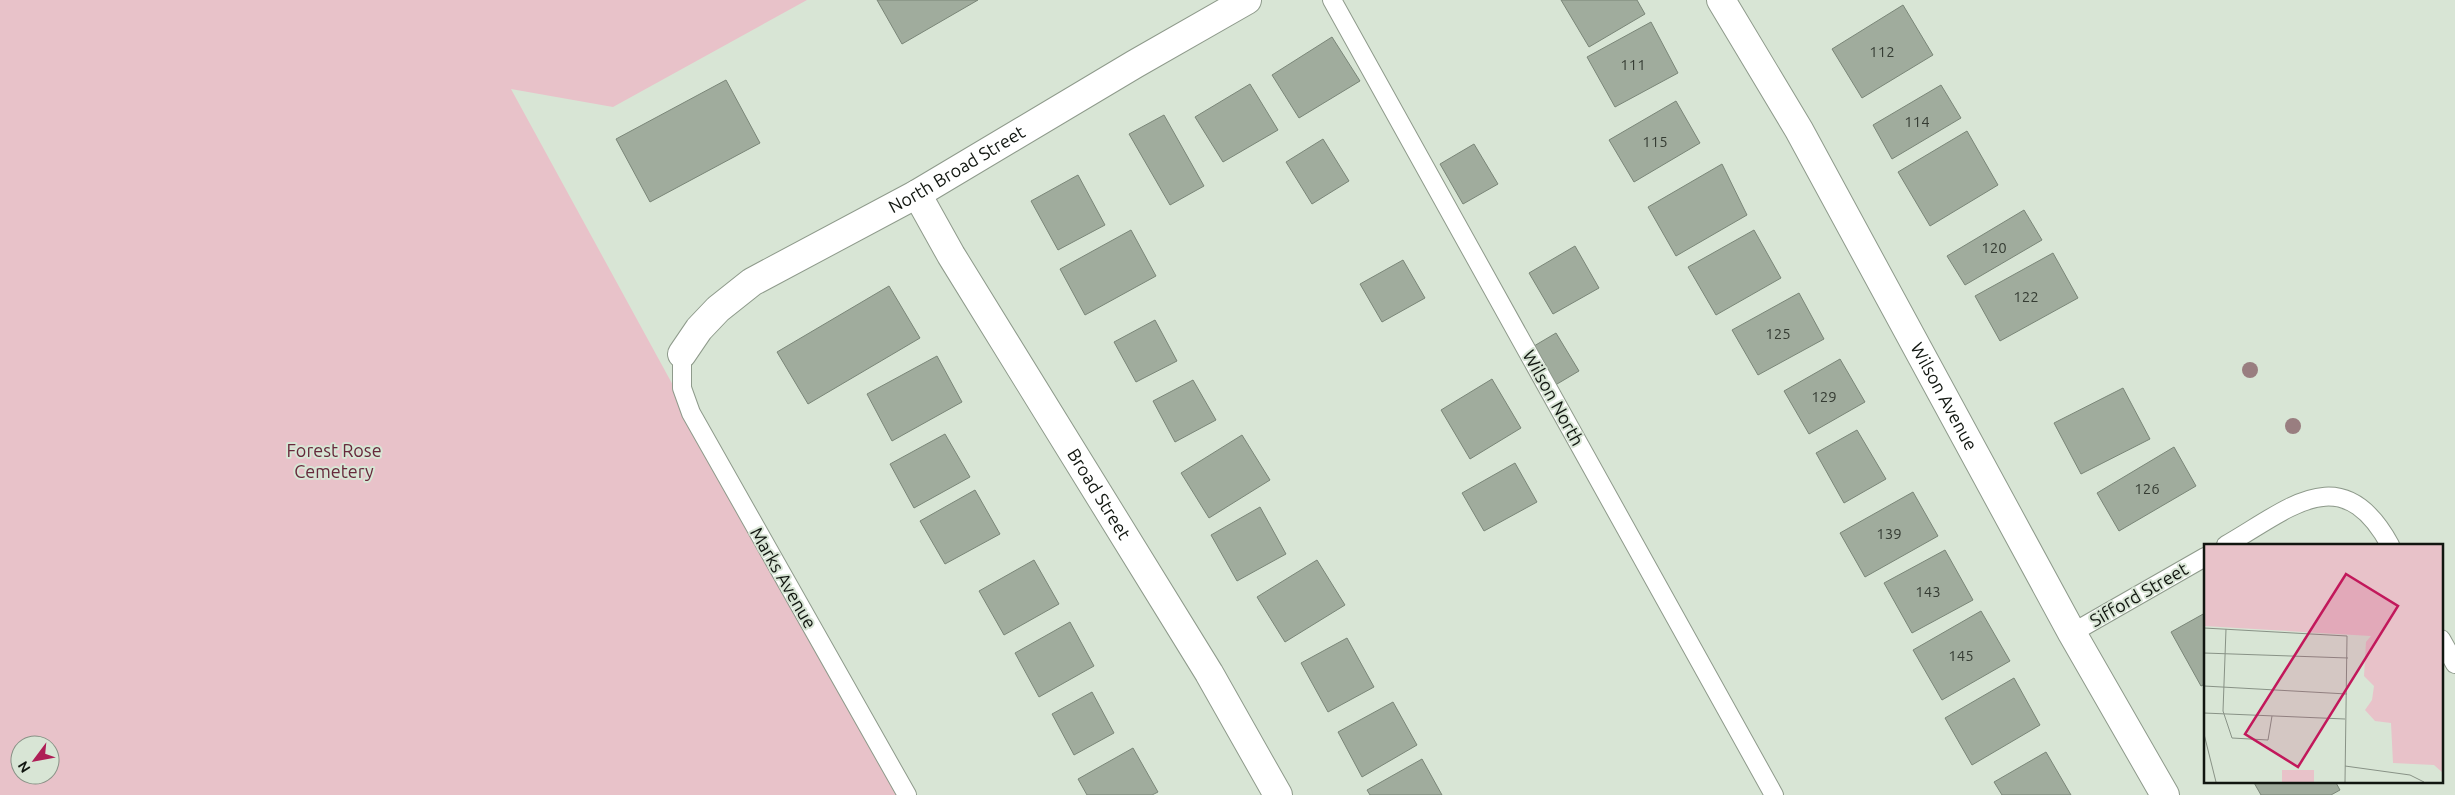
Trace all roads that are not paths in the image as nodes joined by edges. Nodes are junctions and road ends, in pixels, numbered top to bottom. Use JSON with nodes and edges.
{"nodes":[{"id":1,"x":1246,"y":0,"type":"edge"},
{"id":2,"x":1332,"y":0,"type":"edge"},
{"id":3,"x":1722,"y":0,"type":"edge"},
{"id":4,"x":917,"y":194,"type":"junction"},
{"id":5,"x":682,"y":354,"type":"joint"},
{"id":6,"x":2228,"y":544,"type":"edge"},
{"id":7,"x":2389,"y":544,"type":"edge"},
{"id":8,"x":2204,"y":558,"type":"edge"},
{"id":9,"x":2072,"y":633,"type":"junction"},
{"id":10,"x":2442,"y":641,"type":"edge"},
{"id":11,"x":2455,"y":664,"type":"edge"},
{"id":12,"x":906,"y":795,"type":"edge"},
{"id":13,"x":1278,"y":795,"type":"edge"},
{"id":14,"x":1774,"y":795,"type":"edge"},
{"id":15,"x":2165,"y":795,"type":"edge"}],
"edges":[{"from":1,"to":4,"type":"street","name":"North Broad Street"},
{"from":2,"to":14,"type":"lane","name":"Wilson North"},
{"from":3,"to":9,"type":"street","name":"Wilson Avenue"},
{"from":4,"to":5,"type":"street","name":"North Broad Street"},
{"from":4,"to":13,"type":"street","name":"Broad Street"},
{"from":5,"to":12,"type":"lane","name":"Marks Avenue"},
{"from":6,"to":7,"type":"lane"},
{"from":8,"to":9,"type":"lane","name":"Sifford Street"},
{"from":9,"to":15,"type":"street","name":"Wilson Avenue"},
{"from":10,"to":11,"type":"lane"}]}
